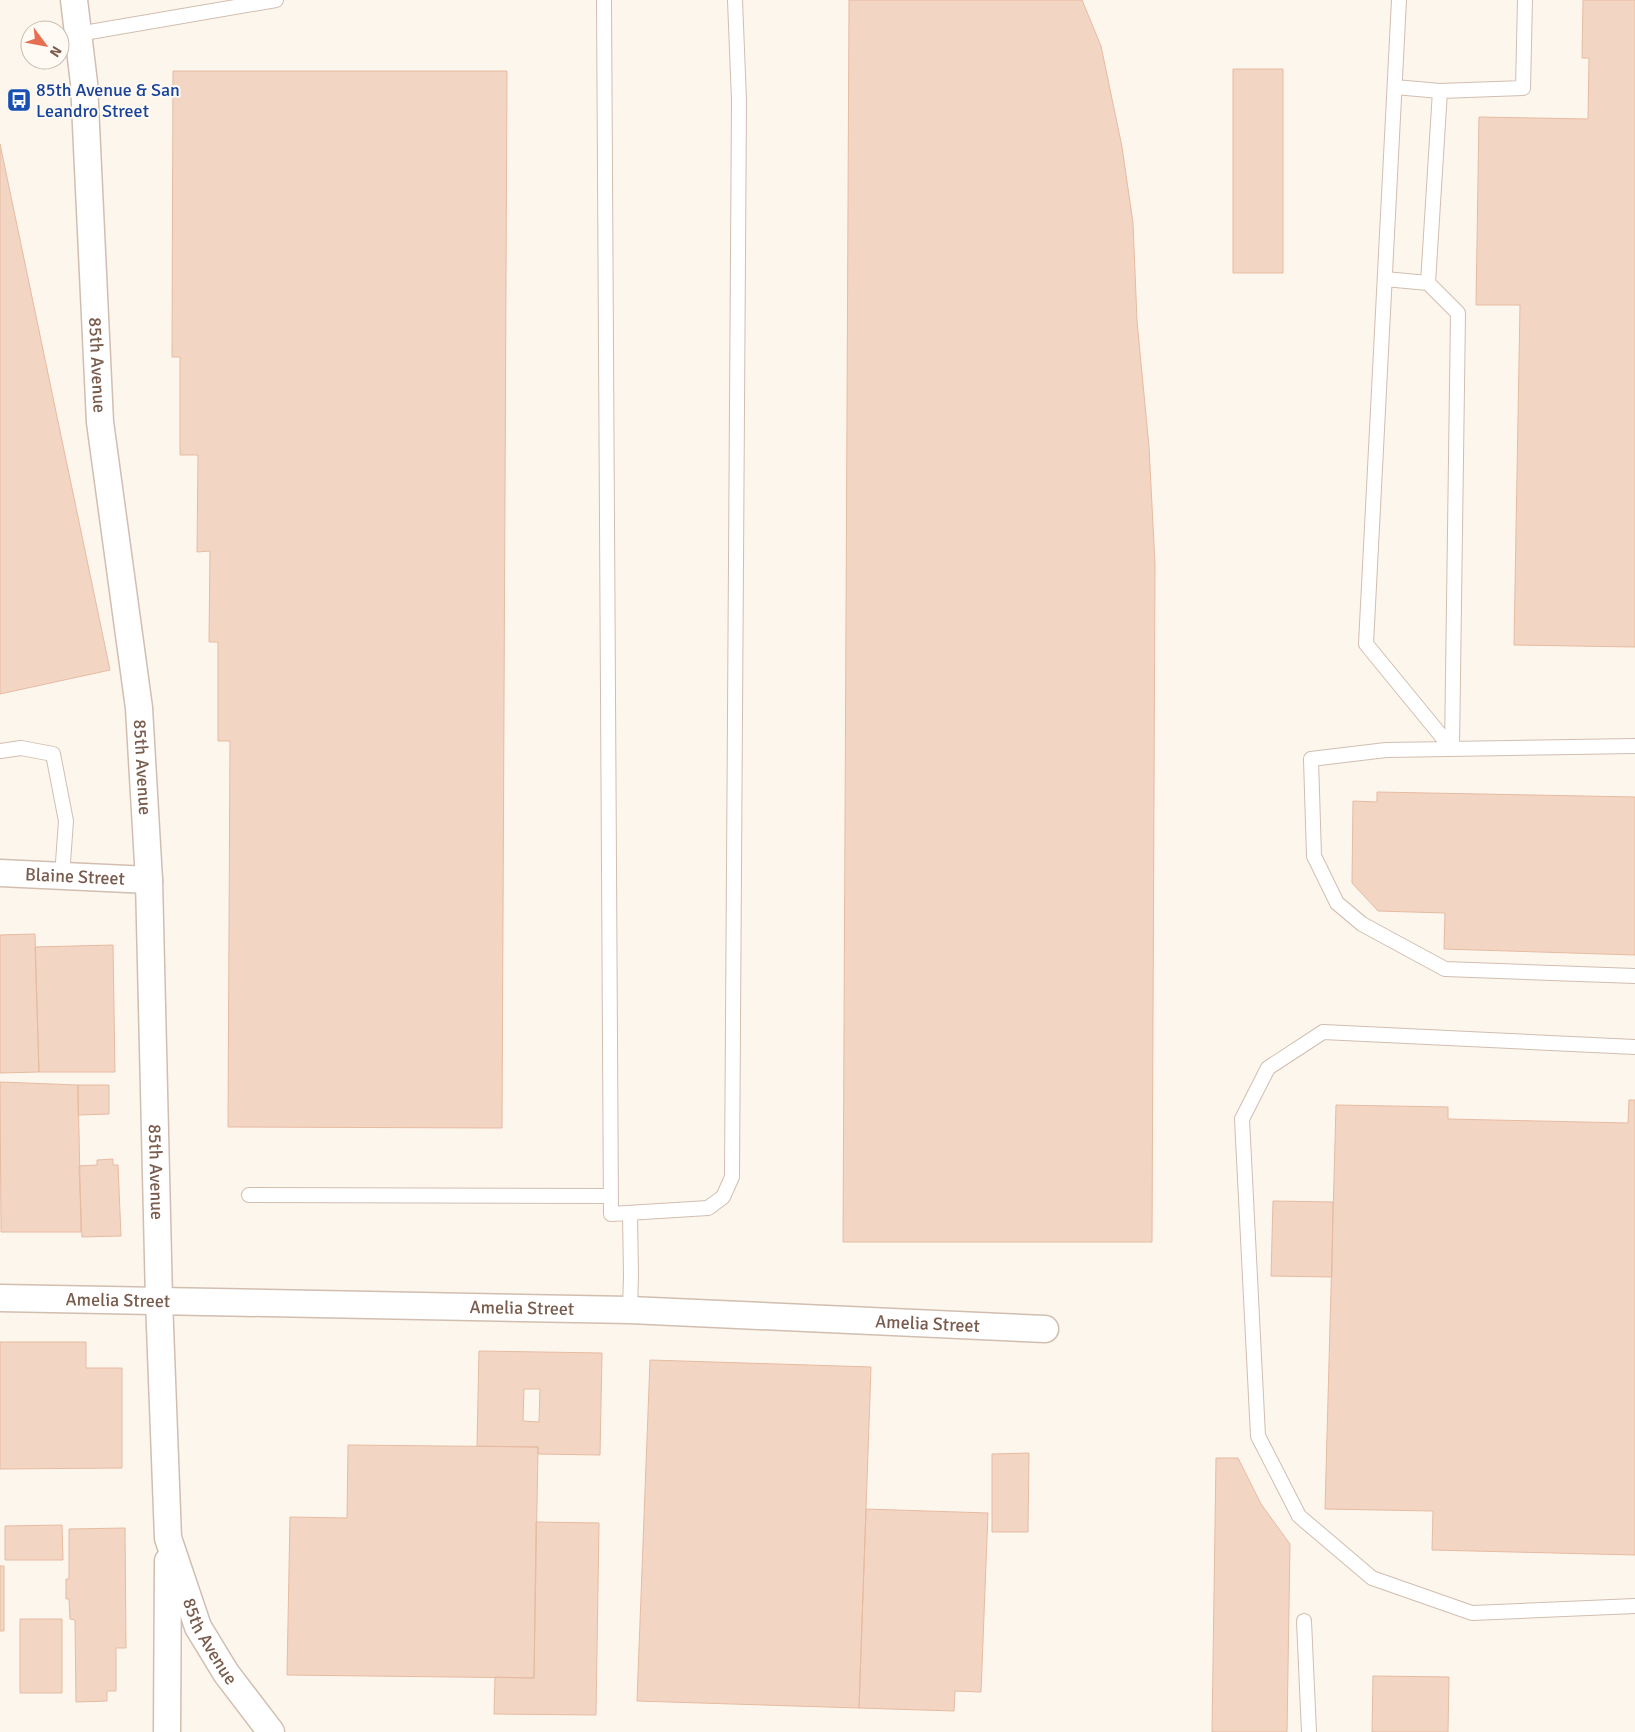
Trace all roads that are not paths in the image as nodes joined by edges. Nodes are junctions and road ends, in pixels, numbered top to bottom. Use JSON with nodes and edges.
{"nodes":[{"id":1,"x":74,"y":0,"type":"edge"},
{"id":2,"x":276,"y":0,"type":"edge"},
{"id":3,"x":604,"y":0,"type":"edge"},
{"id":4,"x":735,"y":0,"type":"edge"},
{"id":5,"x":1399,"y":0,"type":"edge"},
{"id":6,"x":1525,"y":0,"type":"edge"},
{"id":7,"x":78,"y":34,"type":"junction"},
{"id":8,"x":1394,"y":87,"type":"junction"},
{"id":9,"x":1440,"y":91,"type":"junction"},
{"id":10,"x":1385,"y":279,"type":"junction"},
{"id":11,"x":1428,"y":283,"type":"junction"},
{"id":12,"x":1635,"y":746,"type":"edge"},
{"id":13,"x":1452,"y":749,"type":"junction"},
{"id":14,"x":0,"y":751,"type":"edge"},
{"id":15,"x":0,"y":873,"type":"edge"},
{"id":16,"x":62,"y":876,"type":"junction"},
{"id":17,"x":149,"y":880,"type":"junction"},
{"id":18,"x":1635,"y":976,"type":"edge"},
{"id":19,"x":1635,"y":1047,"type":"edge"},
{"id":20,"x":249,"y":1195,"type":"dead end"},
{"id":21,"x":611,"y":1196,"type":"junction"},
{"id":22,"x":630,"y":1214,"type":"junction"},
{"id":23,"x":0,"y":1298,"type":"edge"},
{"id":24,"x":159,"y":1300,"type":"junction"},
{"id":25,"x":630,"y":1310,"type":"junction"},
{"id":26,"x":1045,"y":1329,"type":"dead end"},
{"id":27,"x":168,"y":1538,"type":"junction"},
{"id":28,"x":1635,"y":1606,"type":"edge"},
{"id":29,"x":1304,"y":1621,"type":"dead end"},
{"id":30,"x":167,"y":1732,"type":"edge"},
{"id":31,"x":271,"y":1732,"type":"edge"},
{"id":32,"x":1309,"y":1732,"type":"edge"}],
"edges":[{"from":1,"to":7,"type":"street","name":"85th Avenue"},
{"from":2,"to":7,"type":"lane"},
{"from":3,"to":21,"type":"lane"},
{"from":4,"to":22,"type":"lane"},
{"from":5,"to":8,"type":"lane"},
{"from":6,"to":9,"type":"lane"},
{"from":7,"to":17,"type":"street","name":"85th Avenue"},
{"from":8,"to":9,"type":"lane"},
{"from":8,"to":10,"type":"lane"},
{"from":9,"to":11,"type":"lane"},
{"from":10,"to":11,"type":"lane"},
{"from":10,"to":13,"type":"lane"},
{"from":11,"to":13,"type":"lane"},
{"from":12,"to":13,"type":"lane"},
{"from":13,"to":18,"type":"lane"},
{"from":14,"to":16,"type":"lane"},
{"from":15,"to":16,"type":"street","name":"Blaine Street"},
{"from":16,"to":17,"type":"street","name":"Blaine Street"},
{"from":17,"to":24,"type":"street","name":"85th Avenue"},
{"from":19,"to":28,"type":"lane"},
{"from":20,"to":21,"type":"lane"},
{"from":21,"to":22,"type":"lane"},
{"from":22,"to":25,"type":"lane"},
{"from":23,"to":24,"type":"street","name":"Amelia Street"},
{"from":24,"to":25,"type":"street","name":"Amelia Street"},
{"from":24,"to":27,"type":"street","name":"85th Avenue"},
{"from":25,"to":26,"type":"street","name":"Amelia Street"},
{"from":27,"to":30,"type":"street","name":"85th Avenue"},
{"from":27,"to":31,"type":"street","name":"85th Avenue"},
{"from":29,"to":32,"type":"lane"}]}
